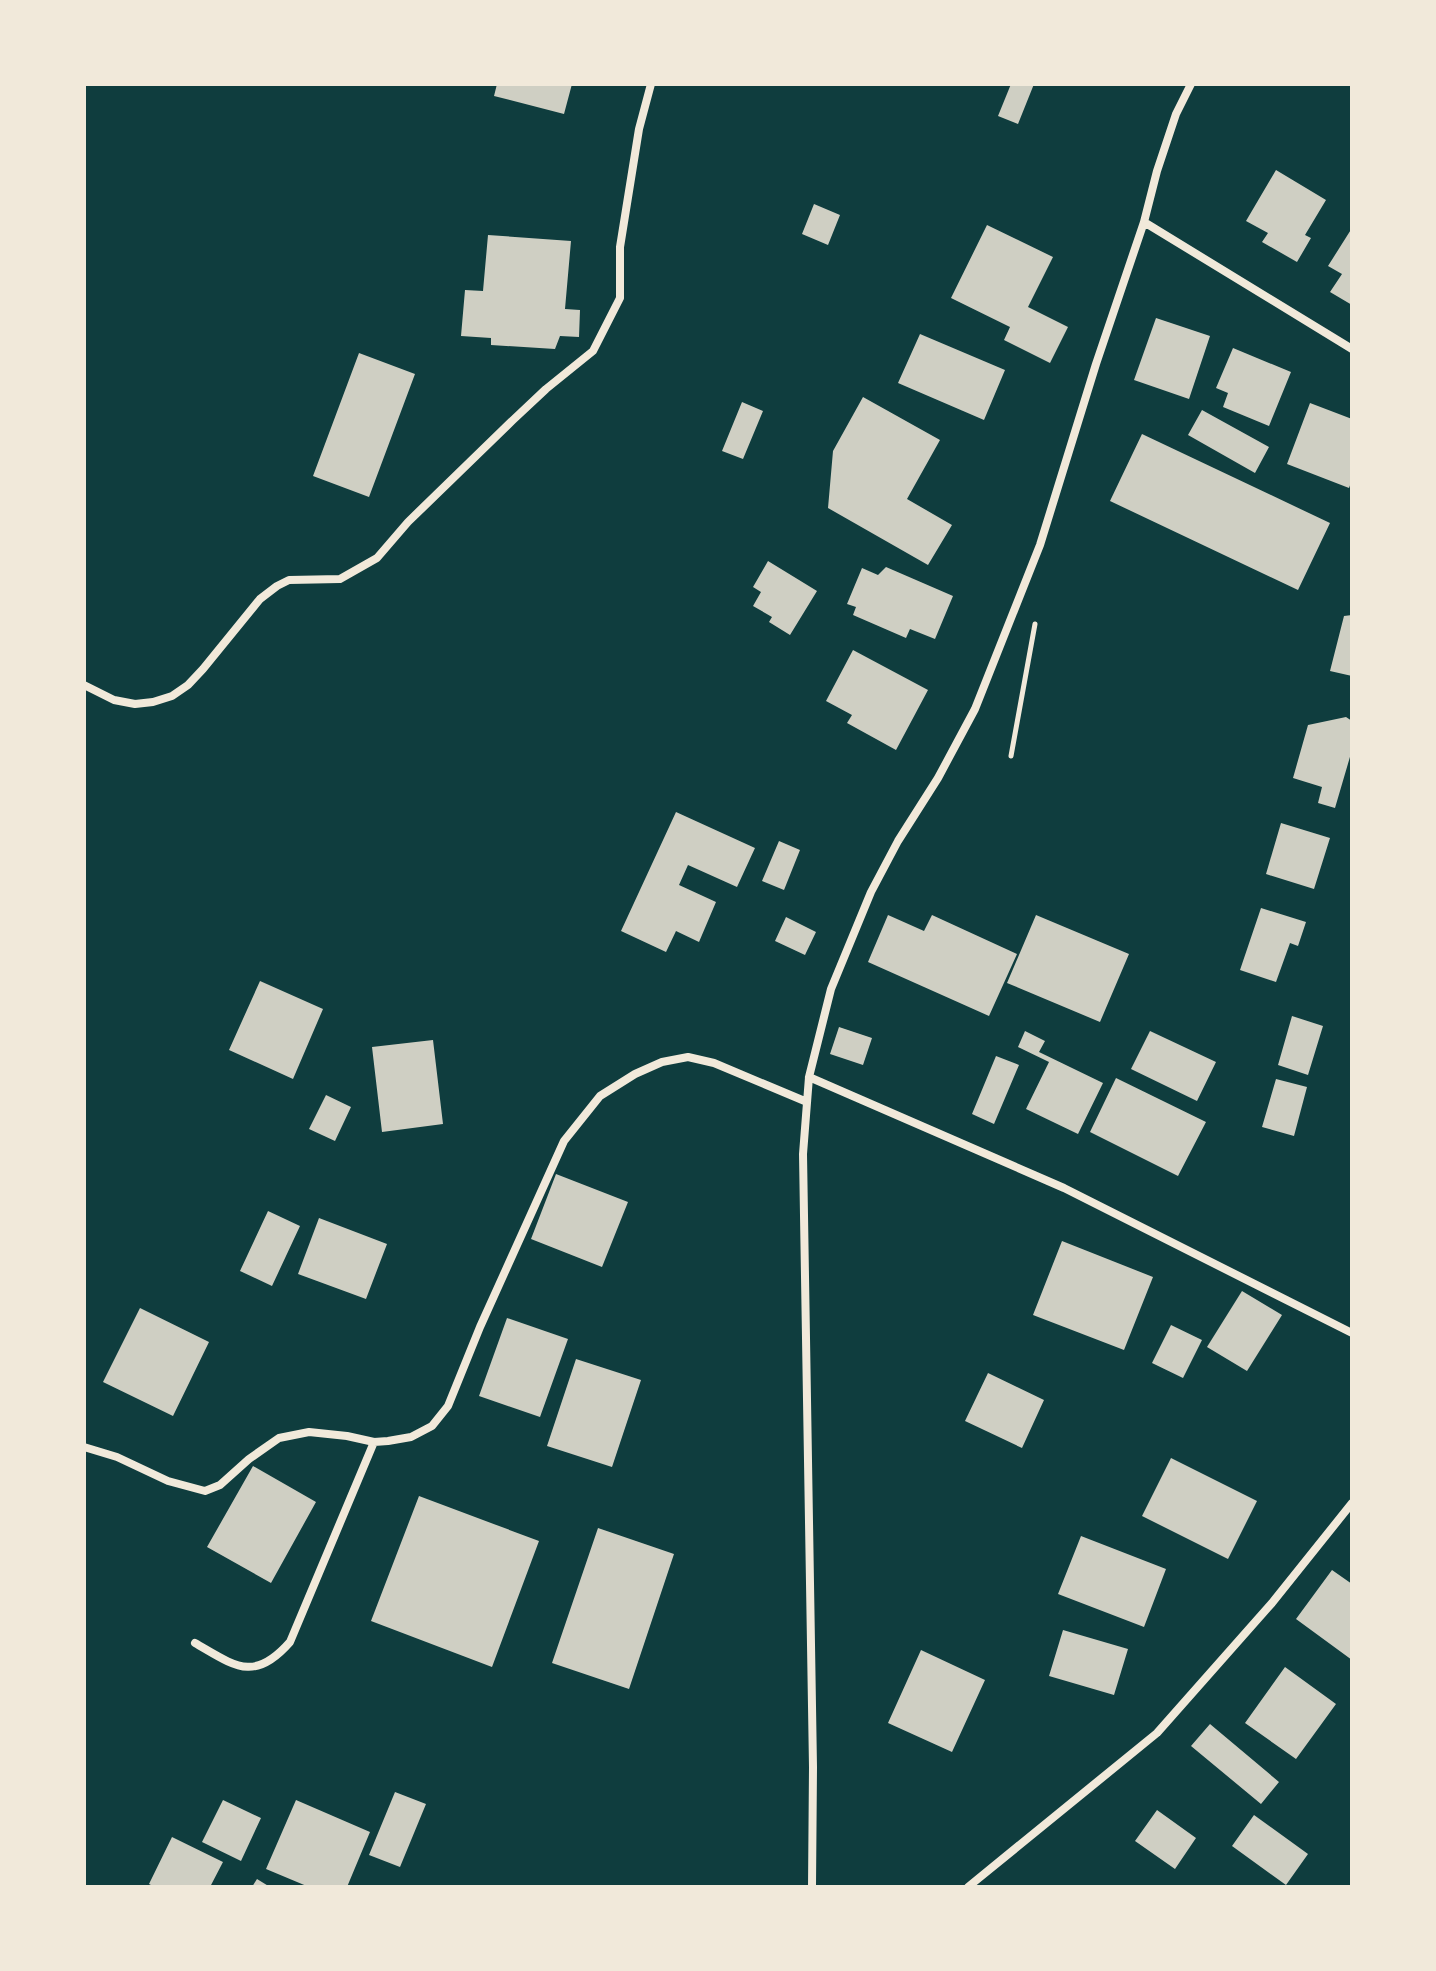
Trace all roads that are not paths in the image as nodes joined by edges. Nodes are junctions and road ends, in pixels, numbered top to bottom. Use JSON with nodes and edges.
{"nodes":[{"id":1,"x":651,"y":84,"type":"edge"},
{"id":2,"x":1191,"y":84,"type":"edge"},
{"id":3,"x":1144,"y":222,"type":"junction"},
{"id":4,"x":1352,"y":349,"type":"edge"},
{"id":5,"x":84,"y":685,"type":"edge"},
{"id":6,"x":809,"y":1077,"type":"junction"},
{"id":7,"x":807,"y":1102,"type":"junction"},
{"id":8,"x":1352,"y":1333,"type":"edge"},
{"id":9,"x":374,"y":1442,"type":"junction"},
{"id":10,"x":84,"y":1447,"type":"edge"},
{"id":11,"x":1352,"y":1503,"type":"edge"},
{"id":12,"x":195,"y":1643,"type":"dead end"},
{"id":13,"x":812,"y":1887,"type":"edge"},
{"id":14,"x":968,"y":1887,"type":"edge"}],
"edges":[{"from":1,"to":5,"type":"street"},
{"from":2,"to":3,"type":"street"},
{"from":3,"to":4,"type":"street"},
{"from":3,"to":6,"type":"street"},
{"from":6,"to":7,"type":"street"},
{"from":6,"to":8,"type":"street"},
{"from":7,"to":9,"type":"street"},
{"from":7,"to":13,"type":"street"},
{"from":9,"to":10,"type":"street"},
{"from":9,"to":12,"type":"street"},
{"from":11,"to":14,"type":"street"}]}
